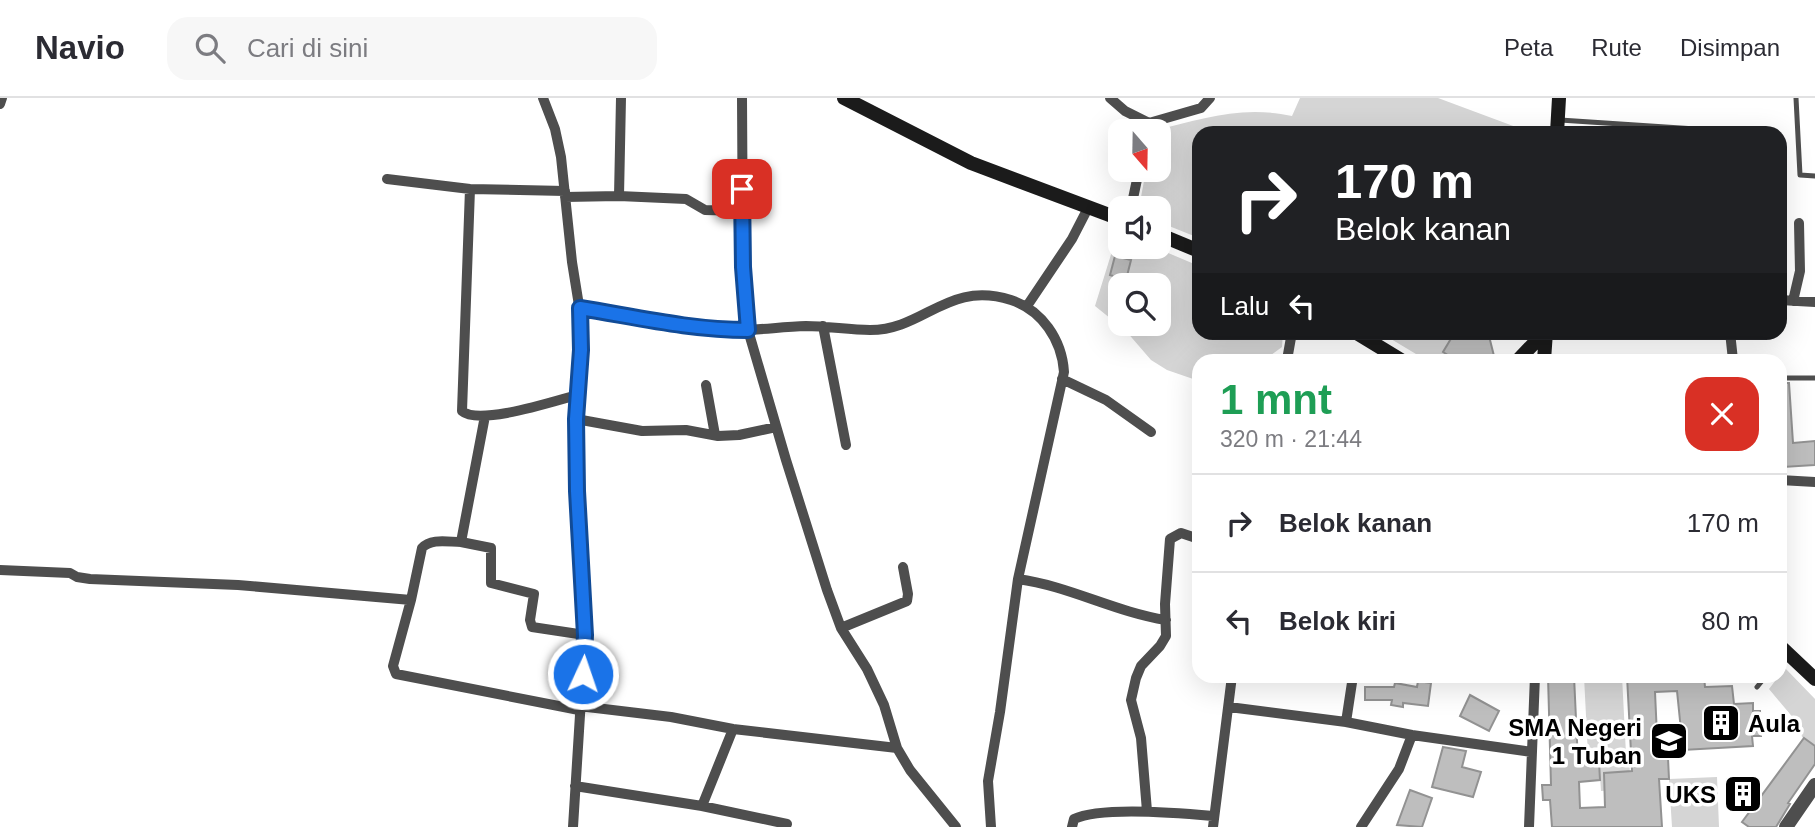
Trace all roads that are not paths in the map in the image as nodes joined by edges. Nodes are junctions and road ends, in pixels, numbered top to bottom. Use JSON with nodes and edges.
{"nodes":[{"id":1,"x":2,"y":98,"type":"edge"},
{"id":2,"x":542,"y":98,"type":"edge"},
{"id":3,"x":621,"y":98,"type":"edge"},
{"id":4,"x":741,"y":98,"type":"edge"},
{"id":5,"x":844,"y":98,"type":"edge"},
{"id":6,"x":1110,"y":98,"type":"edge"},
{"id":7,"x":1210,"y":98,"type":"edge"},
{"id":8,"x":1559,"y":98,"type":"edge"},
{"id":9,"x":1796,"y":98,"type":"edge"},
{"id":10,"x":0,"y":104,"type":"edge"},
{"id":11,"x":1136,"y":119,"type":"edge"},
{"id":12,"x":1170,"y":119,"type":"edge"},
{"id":13,"x":1637,"y":125,"type":"joint"},
{"id":14,"x":1557,"y":126,"type":"edge"},
{"id":15,"x":1650,"y":126,"type":"edge"},
{"id":16,"x":1815,"y":176,"type":"edge"},
{"id":17,"x":387,"y":179,"type":"dead end"},
{"id":18,"x":470,"y":189,"type":"junction"},
{"id":19,"x":565,"y":194,"type":"junction"},
{"id":20,"x":618,"y":196,"type":"junction"},
{"id":21,"x":1088,"y":208,"type":"junction"},
{"id":22,"x":742,"y":211,"type":"junction"},
{"id":23,"x":1108,"y":215,"type":"edge"},
{"id":24,"x":1799,"y":223,"type":"dead end"},
{"id":25,"x":1171,"y":239,"type":"edge"},
{"id":26,"x":1192,"y":248,"type":"edge"},
{"id":27,"x":1787,"y":301,"type":"edge"},
{"id":28,"x":1793,"y":301,"type":"junction"},
{"id":29,"x":1815,"y":302,"type":"edge"},
{"id":30,"x":1027,"y":306,"type":"junction"},
{"id":31,"x":580,"y":308,"type":"junction"},
{"id":32,"x":823,"y":326,"type":"junction"},
{"id":33,"x":748,"y":330,"type":"junction"},
{"id":34,"x":1368,"y":340,"type":"edge"},
{"id":35,"x":1537,"y":340,"type":"edge"},
{"id":36,"x":1391,"y":354,"type":"edge"},
{"id":37,"x":1524,"y":354,"type":"edge"},
{"id":38,"x":1815,"y":377,"type":"edge"},
{"id":39,"x":1787,"y":378,"type":"edge"},
{"id":40,"x":1062,"y":379,"type":"junction"},
{"id":41,"x":706,"y":384,"type":"dead end"},
{"id":42,"x":577,"y":395,"type":"junction"},
{"id":43,"x":485,"y":416,"type":"junction"},
{"id":44,"x":576,"y":419,"type":"junction"},
{"id":45,"x":776,"y":427,"type":"junction"},
{"id":46,"x":1151,"y":432,"type":"dead end"},
{"id":47,"x":715,"y":435,"type":"junction"},
{"id":48,"x":846,"y":445,"type":"dead end"},
{"id":49,"x":1787,"y":480,"type":"edge"},
{"id":50,"x":1815,"y":482,"type":"edge"},
{"id":51,"x":1192,"y":537,"type":"edge"},
{"id":52,"x":461,"y":542,"type":"junction"},
{"id":53,"x":903,"y":568,"type":"dead end"},
{"id":54,"x":0,"y":570,"type":"edge"},
{"id":55,"x":1018,"y":579,"type":"junction"},
{"id":56,"x":411,"y":600,"type":"junction"},
{"id":57,"x":1166,"y":620,"type":"junction"},
{"id":58,"x":841,"y":628,"type":"junction"},
{"id":59,"x":585,"y":635,"type":"junction"},
{"id":60,"x":1787,"y":656,"type":"edge"},
{"id":61,"x":1815,"y":678,"type":"edge"},
{"id":62,"x":1231,"y":683,"type":"edge"},
{"id":63,"x":1352,"y":683,"type":"edge"},
{"id":64,"x":1535,"y":683,"type":"edge"},
{"id":65,"x":1760,"y":683,"type":"edge"},
{"id":66,"x":1757,"y":687,"type":"dead end"},
{"id":67,"x":1229,"y":707,"type":"junction"},
{"id":68,"x":579,"y":708,"type":"junction"},
{"id":69,"x":1346,"y":722,"type":"junction"},
{"id":70,"x":733,"y":729,"type":"junction"},
{"id":71,"x":1412,"y":735,"type":"junction"},
{"id":72,"x":897,"y":748,"type":"junction"},
{"id":73,"x":1532,"y":752,"type":"junction"},
{"id":74,"x":1815,"y":785,"type":"edge"},
{"id":75,"x":575,"y":786,"type":"junction"},
{"id":76,"x":702,"y":806,"type":"junction"},
{"id":77,"x":1147,"y":811,"type":"junction"},
{"id":78,"x":1213,"y":821,"type":"edge"},
{"id":79,"x":787,"y":824,"type":"dead end"},
{"id":80,"x":573,"y":827,"type":"edge"},
{"id":81,"x":956,"y":827,"type":"edge"},
{"id":82,"x":991,"y":827,"type":"edge"},
{"id":83,"x":1072,"y":827,"type":"edge"},
{"id":84,"x":1361,"y":827,"type":"edge"},
{"id":85,"x":1529,"y":827,"type":"edge"},
{"id":86,"x":1786,"y":827,"type":"edge"}],
"edges":[{"from":1,"to":10,"type":"street"},
{"from":2,"to":19,"type":"street"},
{"from":3,"to":20,"type":"street"},
{"from":4,"to":22,"type":"street"},
{"from":5,"to":21,"type":"main road"},
{"from":6,"to":11,"type":"street"},
{"from":7,"to":12,"type":"street"},
{"from":8,"to":14,"type":"main road"},
{"from":9,"to":16,"type":"lane"},
{"from":13,"to":14,"type":"lane"},
{"from":13,"to":15,"type":"lane"},
{"from":17,"to":18,"type":"street"},
{"from":18,"to":19,"type":"street"},
{"from":18,"to":43,"type":"street"},
{"from":19,"to":20,"type":"street"},
{"from":19,"to":31,"type":"street"},
{"from":20,"to":22,"type":"street"},
{"from":21,"to":23,"type":"main road"},
{"from":21,"to":30,"type":"street"},
{"from":22,"to":33,"type":"street"},
{"from":24,"to":28,"type":"street"},
{"from":25,"to":26,"type":"main road"},
{"from":27,"to":28,"type":"street"},
{"from":28,"to":29,"type":"street"},
{"from":30,"to":32,"type":"street"},
{"from":30,"to":40,"type":"street"},
{"from":31,"to":33,"type":"street"},
{"from":31,"to":42,"type":"street"},
{"from":32,"to":33,"type":"street"},
{"from":32,"to":48,"type":"street"},
{"from":33,"to":45,"type":"street"},
{"from":34,"to":36,"type":"main road"},
{"from":35,"to":37,"type":"main road"},
{"from":38,"to":39,"type":"lane"},
{"from":40,"to":46,"type":"street"},
{"from":40,"to":55,"type":"street"},
{"from":41,"to":47,"type":"street"},
{"from":42,"to":43,"type":"street"},
{"from":42,"to":44,"type":"street"},
{"from":43,"to":52,"type":"street"},
{"from":44,"to":47,"type":"street"},
{"from":44,"to":59,"type":"street"},
{"from":45,"to":47,"type":"street"},
{"from":45,"to":58,"type":"street"},
{"from":49,"to":50,"type":"street"},
{"from":51,"to":57,"type":"street"},
{"from":52,"to":56,"type":"street"},
{"from":52,"to":59,"type":"street"},
{"from":53,"to":58,"type":"street"},
{"from":54,"to":56,"type":"street"},
{"from":55,"to":57,"type":"street"},
{"from":55,"to":82,"type":"street"},
{"from":56,"to":68,"type":"street"},
{"from":57,"to":77,"type":"street"},
{"from":58,"to":72,"type":"street"},
{"from":59,"to":68,"type":"street"},
{"from":60,"to":61,"type":"main road"},
{"from":62,"to":67,"type":"street"},
{"from":63,"to":69,"type":"street"},
{"from":64,"to":73,"type":"street"},
{"from":65,"to":66,"type":"lane"},
{"from":67,"to":69,"type":"street"},
{"from":67,"to":78,"type":"street"},
{"from":68,"to":70,"type":"street"},
{"from":68,"to":75,"type":"street"},
{"from":69,"to":71,"type":"street"},
{"from":70,"to":72,"type":"street"},
{"from":70,"to":76,"type":"street"},
{"from":71,"to":73,"type":"street"},
{"from":71,"to":84,"type":"street"},
{"from":72,"to":81,"type":"street"},
{"from":73,"to":85,"type":"street"},
{"from":74,"to":86,"type":"street"},
{"from":75,"to":76,"type":"street"},
{"from":75,"to":80,"type":"street"},
{"from":76,"to":79,"type":"street"},
{"from":77,"to":78,"type":"street"},
{"from":77,"to":83,"type":"street"}]}
